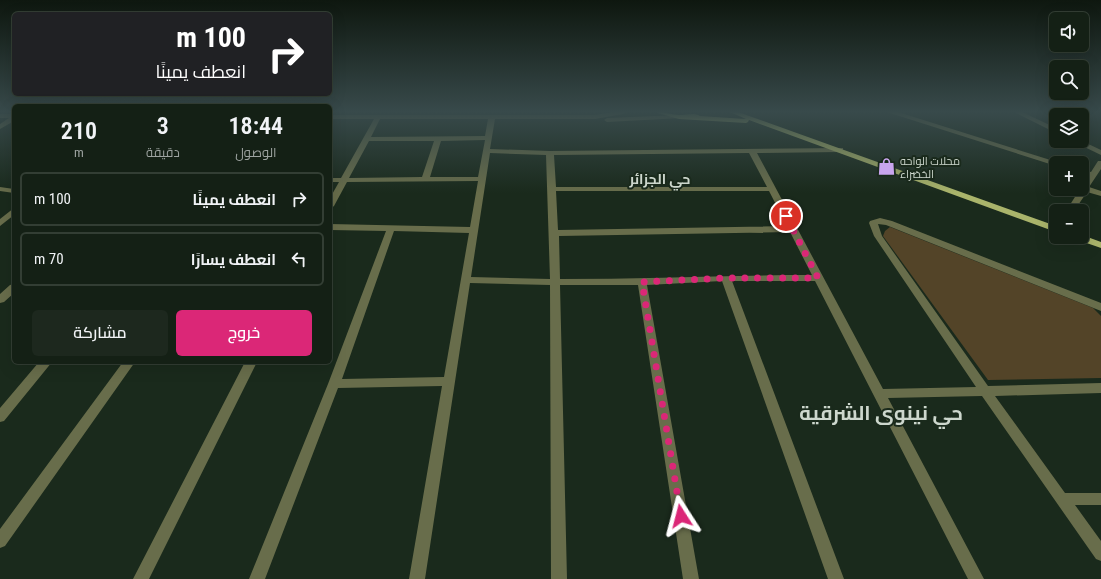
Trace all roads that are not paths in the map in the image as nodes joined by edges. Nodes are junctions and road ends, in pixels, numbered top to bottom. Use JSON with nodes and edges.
{"nodes":[{"id":1,"x":366,"y":139,"type":"edge"},
{"id":2,"x":438,"y":139,"type":"edge"},
{"id":3,"x":488,"y":139,"type":"edge"},
{"id":4,"x":809,"y":139,"type":"edge"},
{"id":5,"x":979,"y":139,"type":"edge"},
{"id":6,"x":1089,"y":147,"type":"edge"},
{"id":7,"x":840,"y":150,"type":"junction"},
{"id":8,"x":487,"y":151,"type":"junction"},
{"id":9,"x":752,"y":151,"type":"junction"},
{"id":10,"x":550,"y":153,"type":"junction"},
{"id":11,"x":1101,"y":153,"type":"edge"},
{"id":12,"x":1049,"y":161,"type":"edge"},
{"id":13,"x":1101,"y":163,"type":"edge"},
{"id":14,"x":1089,"y":174,"type":"edge"},
{"id":15,"x":1092,"y":175,"type":"junction"},
{"id":16,"x":425,"y":179,"type":"junction"},
{"id":17,"x":483,"y":179,"type":"junction"},
{"id":18,"x":332,"y":180,"type":"edge"},
{"id":19,"x":344,"y":180,"type":"junction"},
{"id":20,"x":1089,"y":180,"type":"edge"},
{"id":21,"x":553,"y":189,"type":"junction"},
{"id":22,"x":772,"y":189,"type":"junction"},
{"id":23,"x":0,"y":190,"type":"edge"},
{"id":24,"x":12,"y":190,"type":"edge"},
{"id":25,"x":1089,"y":190,"type":"edge"},
{"id":26,"x":1101,"y":194,"type":"edge"},
{"id":27,"x":332,"y":202,"type":"edge"},
{"id":28,"x":12,"y":213,"type":"edge"},
{"id":29,"x":0,"y":223,"type":"edge"},
{"id":30,"x":1049,"y":226,"type":"edge"},
{"id":31,"x":332,"y":227,"type":"edge"},
{"id":32,"x":391,"y":228,"type":"junction"},
{"id":33,"x":793,"y":229,"type":"junction"},
{"id":34,"x":474,"y":230,"type":"junction"},
{"id":35,"x":554,"y":233,"type":"junction"},
{"id":36,"x":1089,"y":241,"type":"edge"},
{"id":37,"x":1101,"y":245,"type":"edge"},
{"id":38,"x":726,"y":278,"type":"junction"},
{"id":39,"x":818,"y":278,"type":"junction"},
{"id":40,"x":466,"y":280,"type":"junction"},
{"id":41,"x":555,"y":282,"type":"junction"},
{"id":42,"x":642,"y":282,"type":"junction"},
{"id":43,"x":12,"y":288,"type":"edge"},
{"id":44,"x":0,"y":300,"type":"edge"},
{"id":45,"x":1101,"y":307,"type":"edge"},
{"id":46,"x":44,"y":364,"type":"edge"},
{"id":47,"x":128,"y":364,"type":"edge"},
{"id":48,"x":250,"y":364,"type":"edge"},
{"id":49,"x":450,"y":382,"type":"junction"},
{"id":50,"x":334,"y":384,"type":"junction"},
{"id":51,"x":1101,"y":388,"type":"edge"},
{"id":52,"x":985,"y":391,"type":"junction"},
{"id":53,"x":879,"y":394,"type":"junction"},
{"id":54,"x":0,"y":417,"type":"edge"},
{"id":55,"x":1063,"y":499,"type":"junction"},
{"id":56,"x":1101,"y":499,"type":"edge"},
{"id":57,"x":0,"y":540,"type":"edge"},
{"id":58,"x":1101,"y":554,"type":"edge"},
{"id":59,"x":141,"y":579,"type":"edge"},
{"id":60,"x":257,"y":579,"type":"edge"},
{"id":61,"x":417,"y":579,"type":"edge"},
{"id":62,"x":559,"y":579,"type":"edge"},
{"id":63,"x":691,"y":579,"type":"edge"},
{"id":64,"x":836,"y":579,"type":"edge"},
{"id":65,"x":976,"y":579,"type":"edge"}],
"edges":[{"from":1,"to":19,"type":"street"},
{"from":2,"to":16,"type":"street"},
{"from":3,"to":8,"type":"street"},
{"from":4,"to":7,"type":"main road"},
{"from":5,"to":12,"type":"street"},
{"from":6,"to":11,"type":"street"},
{"from":7,"to":9,"type":"street"},
{"from":7,"to":30,"type":"main road"},
{"from":8,"to":10,"type":"street"},
{"from":8,"to":17,"type":"street"},
{"from":9,"to":10,"type":"street"},
{"from":9,"to":22,"type":"street"},
{"from":10,"to":21,"type":"street"},
{"from":13,"to":15,"type":"street"},
{"from":14,"to":15,"type":"street"},
{"from":15,"to":20,"type":"street"},
{"from":16,"to":17,"type":"street"},
{"from":16,"to":19,"type":"street"},
{"from":17,"to":34,"type":"street"},
{"from":18,"to":19,"type":"street"},
{"from":19,"to":27,"type":"street"},
{"from":21,"to":22,"type":"street"},
{"from":21,"to":35,"type":"street"},
{"from":22,"to":33,"type":"street"},
{"from":23,"to":24,"type":"street"},
{"from":25,"to":26,"type":"street"},
{"from":28,"to":29,"type":"street"},
{"from":31,"to":32,"type":"street"},
{"from":32,"to":34,"type":"street"},
{"from":32,"to":50,"type":"street"},
{"from":33,"to":35,"type":"street"},
{"from":33,"to":39,"type":"street"},
{"from":34,"to":40,"type":"street"},
{"from":35,"to":41,"type":"street"},
{"from":36,"to":37,"type":"main road"},
{"from":38,"to":39,"type":"street"},
{"from":38,"to":42,"type":"street"},
{"from":38,"to":64,"type":"street"},
{"from":39,"to":53,"type":"street"},
{"from":40,"to":41,"type":"street"},
{"from":40,"to":49,"type":"street"},
{"from":41,"to":42,"type":"street"},
{"from":41,"to":62,"type":"street"},
{"from":42,"to":63,"type":"street"},
{"from":43,"to":44,"type":"street"},
{"from":45,"to":52,"type":"street"},
{"from":46,"to":54,"type":"street"},
{"from":47,"to":57,"type":"street"},
{"from":48,"to":59,"type":"street"},
{"from":49,"to":50,"type":"street"},
{"from":49,"to":61,"type":"street"},
{"from":50,"to":60,"type":"street"},
{"from":51,"to":52,"type":"street"},
{"from":52,"to":53,"type":"street"},
{"from":52,"to":55,"type":"street"},
{"from":53,"to":65,"type":"street"},
{"from":55,"to":56,"type":"street"},
{"from":55,"to":58,"type":"street"}]}
